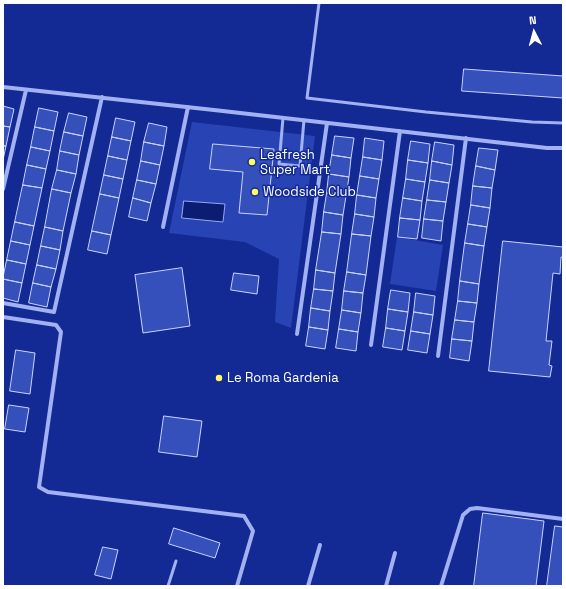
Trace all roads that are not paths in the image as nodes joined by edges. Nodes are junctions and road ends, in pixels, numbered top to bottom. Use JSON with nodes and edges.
{"nodes":[{"id":1,"x":319,"y":3,"type":"edge"},
{"id":2,"x":3,"y":87,"type":"edge"},
{"id":3,"x":26,"y":90,"type":"junction"},
{"id":4,"x":102,"y":97,"type":"junction"},
{"id":5,"x":188,"y":107,"type":"junction"},
{"id":6,"x":283,"y":118,"type":"junction"},
{"id":7,"x":304,"y":120,"type":"junction"},
{"id":8,"x":327,"y":123,"type":"junction"},
{"id":9,"x":563,"y":123,"type":"edge"},
{"id":10,"x":400,"y":131,"type":"junction"},
{"id":11,"x":466,"y":138,"type":"junction"},
{"id":12,"x":563,"y":148,"type":"edge"},
{"id":13,"x":3,"y":190,"type":"edge"},
{"id":14,"x":163,"y":227,"type":"dead end"},
{"id":15,"x":3,"y":303,"type":"edge"},
{"id":16,"x":3,"y":317,"type":"edge"},
{"id":17,"x":297,"y":334,"type":"dead end"},
{"id":18,"x":371,"y":345,"type":"dead end"},
{"id":19,"x":438,"y":356,"type":"dead end"},
{"id":20,"x":563,"y":519,"type":"edge"},
{"id":21,"x":320,"y":545,"type":"dead end"},
{"id":22,"x":395,"y":553,"type":"dead end"},
{"id":23,"x":176,"y":561,"type":"dead end"},
{"id":24,"x":168,"y":586,"type":"edge"},
{"id":25,"x":238,"y":586,"type":"edge"},
{"id":26,"x":308,"y":586,"type":"edge"},
{"id":27,"x":386,"y":586,"type":"edge"},
{"id":28,"x":441,"y":586,"type":"edge"}],
"edges":[{"from":1,"to":9,"type":"lane"},
{"from":2,"to":3,"type":"street"},
{"from":3,"to":4,"type":"street"},
{"from":3,"to":13,"type":"street"},
{"from":4,"to":5,"type":"street"},
{"from":4,"to":15,"type":"street"},
{"from":5,"to":6,"type":"street"},
{"from":5,"to":14,"type":"street"},
{"from":6,"to":7,"type":"street"},
{"from":6,"to":7,"type":"lane"},
{"from":7,"to":8,"type":"street"},
{"from":8,"to":10,"type":"street"},
{"from":8,"to":17,"type":"street"},
{"from":10,"to":11,"type":"street"},
{"from":10,"to":18,"type":"street"},
{"from":11,"to":12,"type":"street"},
{"from":11,"to":19,"type":"street"},
{"from":16,"to":25,"type":"street"},
{"from":20,"to":28,"type":"street"},
{"from":21,"to":26,"type":"street"},
{"from":22,"to":27,"type":"street"},
{"from":23,"to":24,"type":"lane"}]}
